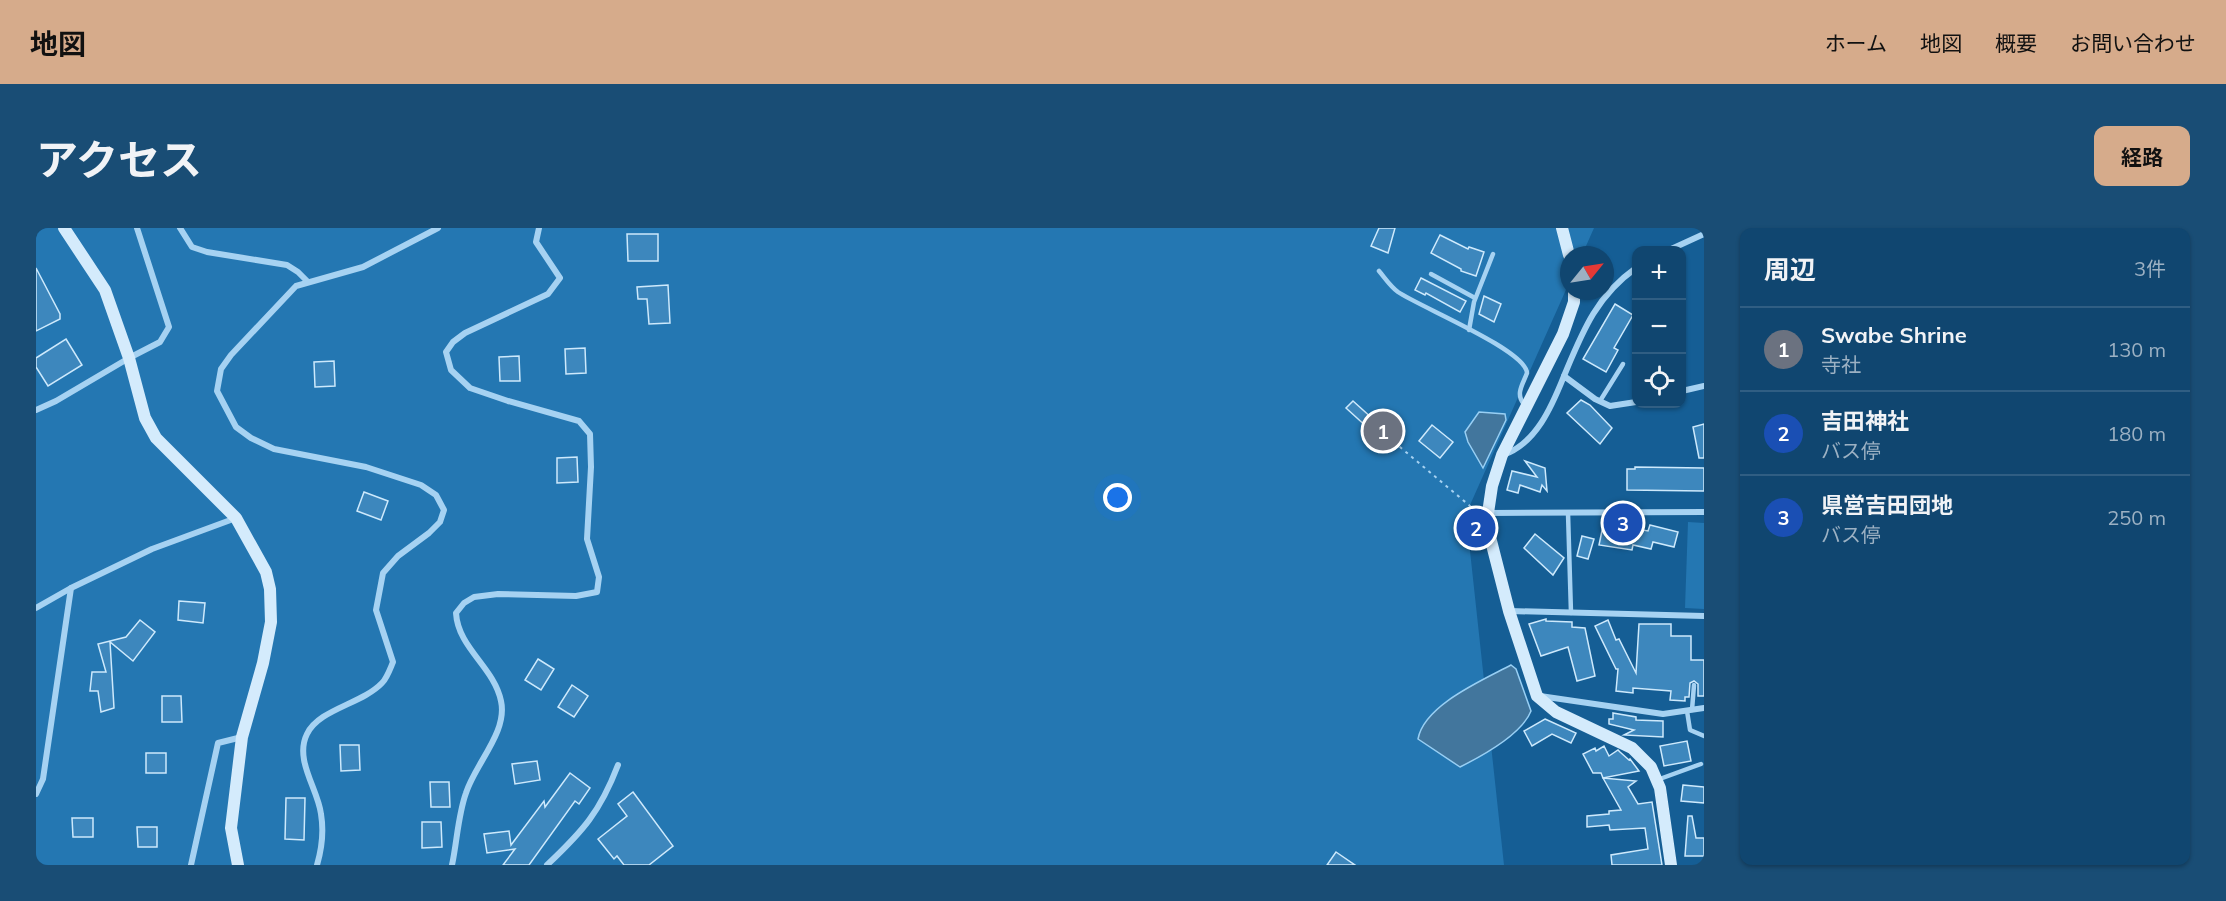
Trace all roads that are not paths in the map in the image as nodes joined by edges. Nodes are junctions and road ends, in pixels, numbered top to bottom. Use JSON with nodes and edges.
{"nodes":[{"id":1,"x":64,"y":228,"type":"edge"},
{"id":2,"x":137,"y":228,"type":"edge"},
{"id":3,"x":180,"y":228,"type":"edge"},
{"id":4,"x":438,"y":228,"type":"edge"},
{"id":5,"x":539,"y":228,"type":"edge"},
{"id":6,"x":1562,"y":228,"type":"edge"},
{"id":7,"x":1704,"y":234,"type":"edge"},
{"id":8,"x":1567,"y":246,"type":"edge"},
{"id":9,"x":1678,"y":246,"type":"edge"},
{"id":10,"x":1493,"y":254,"type":"dead end"},
{"id":11,"x":1379,"y":271,"type":"dead end"},
{"id":12,"x":1632,"y":271,"type":"edge"},
{"id":13,"x":1431,"y":274,"type":"dead end"},
{"id":14,"x":307,"y":281,"type":"junction"},
{"id":15,"x":1475,"y":298,"type":"junction"},
{"id":16,"x":1574,"y":300,"type":"edge"},
{"id":17,"x":1469,"y":330,"type":"junction"},
{"id":18,"x":129,"y":358,"type":"junction"},
{"id":19,"x":1623,"y":364,"type":"dead end"},
{"id":20,"x":1564,"y":376,"type":"junction"},
{"id":21,"x":1704,"y":386,"type":"edge"},
{"id":22,"x":1686,"y":390,"type":"edge"},
{"id":23,"x":1600,"y":401,"type":"junction"},
{"id":24,"x":1632,"y":403,"type":"edge"},
{"id":25,"x":1527,"y":406,"type":"junction"},
{"id":26,"x":36,"y":410,"type":"edge"},
{"id":27,"x":1502,"y":455,"type":"junction"},
{"id":28,"x":1568,"y":513,"type":"junction"},
{"id":29,"x":1704,"y":513,"type":"edge"},
{"id":30,"x":1488,"y":516,"type":"junction"},
{"id":31,"x":236,"y":518,"type":"junction"},
{"id":32,"x":71,"y":588,"type":"junction"},
{"id":33,"x":36,"y":608,"type":"edge"},
{"id":34,"x":1509,"y":611,"type":"junction"},
{"id":35,"x":1571,"y":613,"type":"junction"},
{"id":36,"x":1704,"y":616,"type":"edge"},
{"id":37,"x":1694,"y":685,"type":"dead end"},
{"id":38,"x":1537,"y":696,"type":"junction"},
{"id":39,"x":1704,"y":708,"type":"edge"},
{"id":40,"x":1689,"y":710,"type":"junction"},
{"id":41,"x":1704,"y":736,"type":"edge"},
{"id":42,"x":242,"y":737,"type":"junction"},
{"id":43,"x":1701,"y":764,"type":"dead end"},
{"id":44,"x":618,"y":765,"type":"dead end"},
{"id":45,"x":1657,"y":780,"type":"junction"},
{"id":46,"x":36,"y":794,"type":"edge"},
{"id":47,"x":191,"y":865,"type":"edge"},
{"id":48,"x":238,"y":865,"type":"edge"},
{"id":49,"x":317,"y":865,"type":"edge"},
{"id":50,"x":452,"y":865,"type":"edge"},
{"id":51,"x":548,"y":865,"type":"edge"},
{"id":52,"x":1671,"y":865,"type":"edge"}],
"edges":[{"from":1,"to":18,"type":"street"},
{"from":2,"to":18,"type":"street"},
{"from":3,"to":14,"type":"street"},
{"from":4,"to":14,"type":"street"},
{"from":5,"to":50,"type":"street"},
{"from":6,"to":8,"type":"street"},
{"from":7,"to":9,"type":"street"},
{"from":10,"to":15,"type":"lane"},
{"from":11,"to":17,"type":"lane"},
{"from":12,"to":20,"type":"street"},
{"from":13,"to":15,"type":"lane"},
{"from":14,"to":49,"type":"street"},
{"from":15,"to":17,"type":"lane"},
{"from":16,"to":25,"type":"street"},
{"from":17,"to":25,"type":"lane"},
{"from":18,"to":26,"type":"street"},
{"from":18,"to":31,"type":"street"},
{"from":19,"to":23,"type":"lane"},
{"from":20,"to":23,"type":"street"},
{"from":20,"to":27,"type":"street"},
{"from":21,"to":22,"type":"street"},
{"from":23,"to":24,"type":"street"},
{"from":25,"to":27,"type":"street"},
{"from":27,"to":30,"type":"street"},
{"from":28,"to":29,"type":"street"},
{"from":28,"to":30,"type":"street"},
{"from":28,"to":35,"type":"lane"},
{"from":30,"to":34,"type":"street"},
{"from":31,"to":32,"type":"street"},
{"from":31,"to":42,"type":"street"},
{"from":32,"to":33,"type":"street"},
{"from":32,"to":46,"type":"street"},
{"from":34,"to":35,"type":"street"},
{"from":34,"to":38,"type":"street"},
{"from":35,"to":36,"type":"street"},
{"from":37,"to":40,"type":"lane"},
{"from":38,"to":40,"type":"street"},
{"from":38,"to":45,"type":"street"},
{"from":39,"to":40,"type":"street"},
{"from":40,"to":41,"type":"lane"},
{"from":42,"to":47,"type":"street"},
{"from":42,"to":48,"type":"street"},
{"from":43,"to":45,"type":"lane"},
{"from":44,"to":51,"type":"street"},
{"from":45,"to":52,"type":"street"}]}
